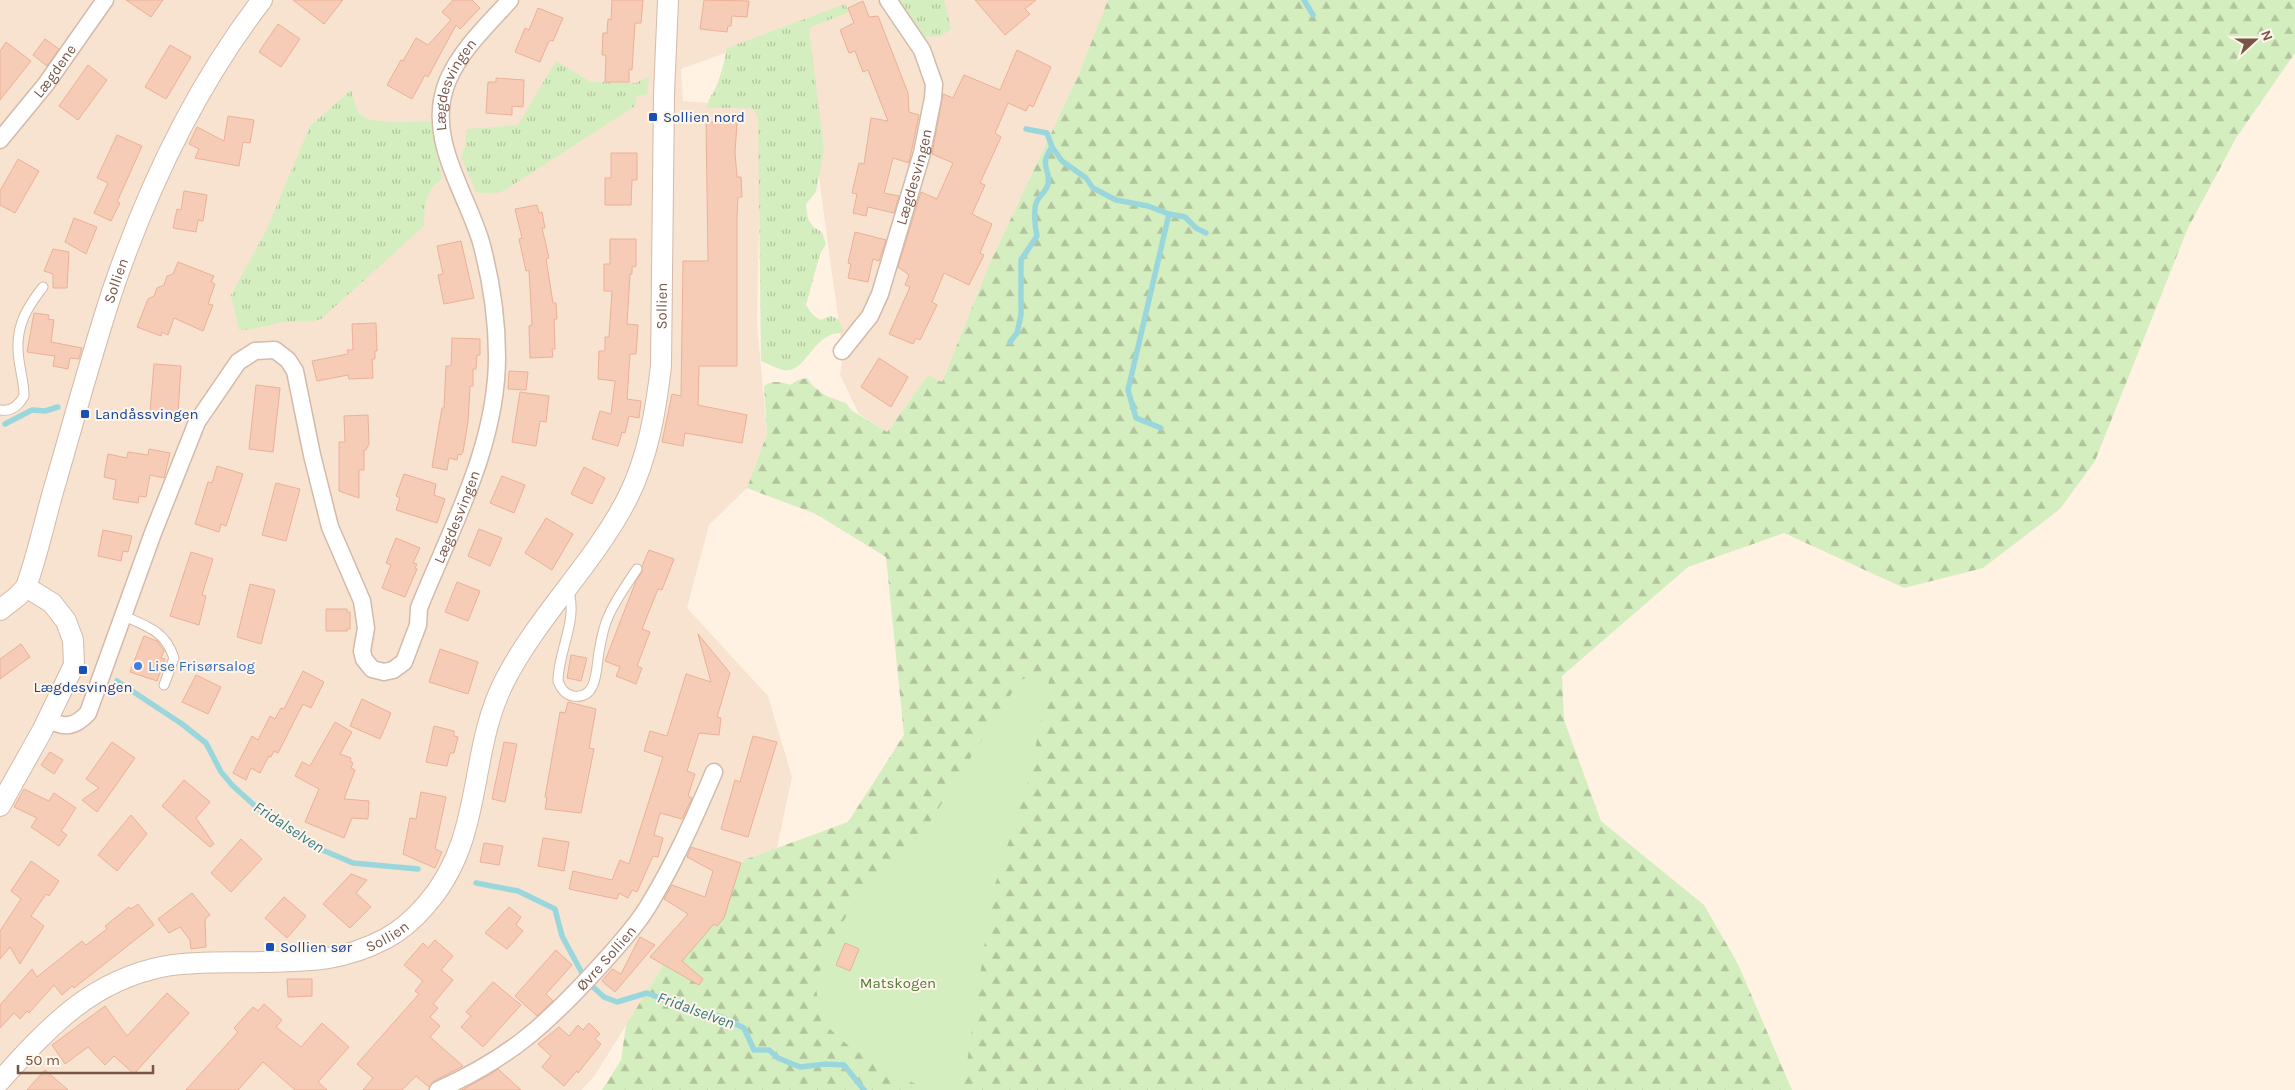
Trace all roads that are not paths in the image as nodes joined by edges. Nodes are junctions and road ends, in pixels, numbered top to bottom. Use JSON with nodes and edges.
{"nodes":[{"id":1,"x":106,"y":0,"type":"edge"},
{"id":2,"x":262,"y":0,"type":"edge"},
{"id":3,"x":510,"y":0,"type":"edge"},
{"id":4,"x":668,"y":0,"type":"edge"},
{"id":5,"x":888,"y":0,"type":"edge"},
{"id":6,"x":0,"y":140,"type":"edge"},
{"id":7,"x":43,"y":287,"type":"dead end"},
{"id":8,"x":842,"y":351,"type":"dead end"},
{"id":9,"x":0,"y":410,"type":"edge"},
{"id":10,"x":637,"y":569,"type":"dead end"},
{"id":11,"x":26,"y":587,"type":"junction"},
{"id":12,"x":568,"y":588,"type":"junction"},
{"id":13,"x":0,"y":610,"type":"edge"},
{"id":14,"x":124,"y":616,"type":"junction"},
{"id":15,"x":164,"y":684,"type":"dead end"},
{"id":16,"x":48,"y":719,"type":"junction"},
{"id":17,"x":714,"y":772,"type":"dead end"},
{"id":18,"x":0,"y":806,"type":"edge"},
{"id":19,"x":0,"y":1082,"type":"edge"},
{"id":20,"x":438,"y":1090,"type":"edge"}],
"edges":[{"from":1,"to":6,"type":"street","name":"Lægdene"},
{"from":2,"to":11,"type":"street","name":"Sollien"},
{"from":3,"to":14,"type":"street","name":"Lægdesvingen"},
{"from":4,"to":12,"type":"street","name":"Sollien"},
{"from":5,"to":8,"type":"street","name":"Lægdesvingen"},
{"from":7,"to":9,"type":"lane"},
{"from":10,"to":12,"type":"lane"},
{"from":11,"to":13,"type":"street"},
{"from":11,"to":16,"type":"street"},
{"from":12,"to":19,"type":"street","name":"Sollien"},
{"from":14,"to":15,"type":"lane"},
{"from":14,"to":16,"type":"street","name":"Lægdesvingen"},
{"from":16,"to":18,"type":"street"},
{"from":17,"to":20,"type":"street","name":"Øvre Sollien"}]}
